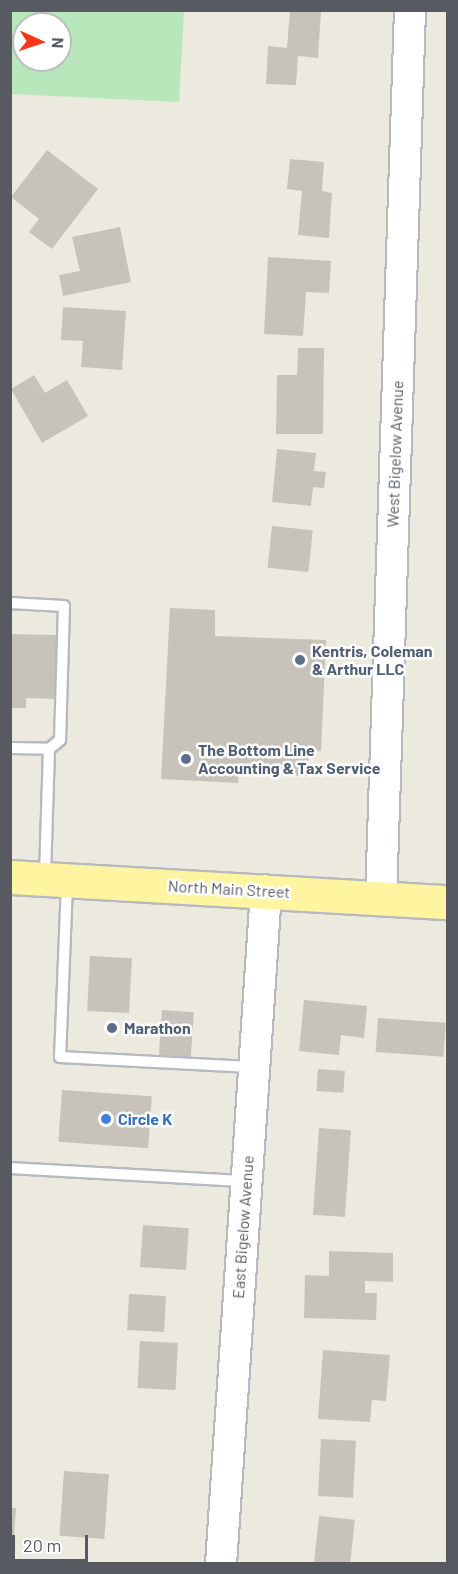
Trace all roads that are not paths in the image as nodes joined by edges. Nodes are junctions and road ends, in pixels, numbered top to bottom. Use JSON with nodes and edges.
{"nodes":[{"id":1,"x":410,"y":10,"type":"edge"},
{"id":2,"x":10,"y":603,"type":"edge"},
{"id":3,"x":10,"y":748,"type":"edge"},
{"id":4,"x":50,"y":749,"type":"junction"},
{"id":5,"x":10,"y":877,"type":"edge"},
{"id":6,"x":56,"y":880,"type":"junction"},
{"id":7,"x":266,"y":891,"type":"junction"},
{"id":8,"x":381,"y":898,"type":"junction"},
{"id":9,"x":447,"y":902,"type":"edge"},
{"id":10,"x":253,"y":1068,"type":"junction"},
{"id":11,"x":10,"y":1168,"type":"edge"},
{"id":12,"x":246,"y":1181,"type":"junction"},
{"id":13,"x":221,"y":1563,"type":"edge"}],
"edges":[{"from":1,"to":8,"type":"main road","name":"West Bigelow Avenue"},
{"from":2,"to":4,"type":"lane"},
{"from":3,"to":4,"type":"lane"},
{"from":4,"to":6,"type":"lane"},
{"from":5,"to":6,"type":"main road","name":"North Main Street"},
{"from":6,"to":7,"type":"main road","name":"North Main Street"},
{"from":6,"to":10,"type":"lane"},
{"from":7,"to":8,"type":"main road","name":"North Main Street"},
{"from":7,"to":10,"type":"main road","name":"East Bigelow Avenue"},
{"from":8,"to":9,"type":"main road","name":"North Main Street"},
{"from":10,"to":12,"type":"main road","name":"East Bigelow Avenue"},
{"from":11,"to":12,"type":"lane"},
{"from":12,"to":13,"type":"main road","name":"East Bigelow Avenue"}]}
